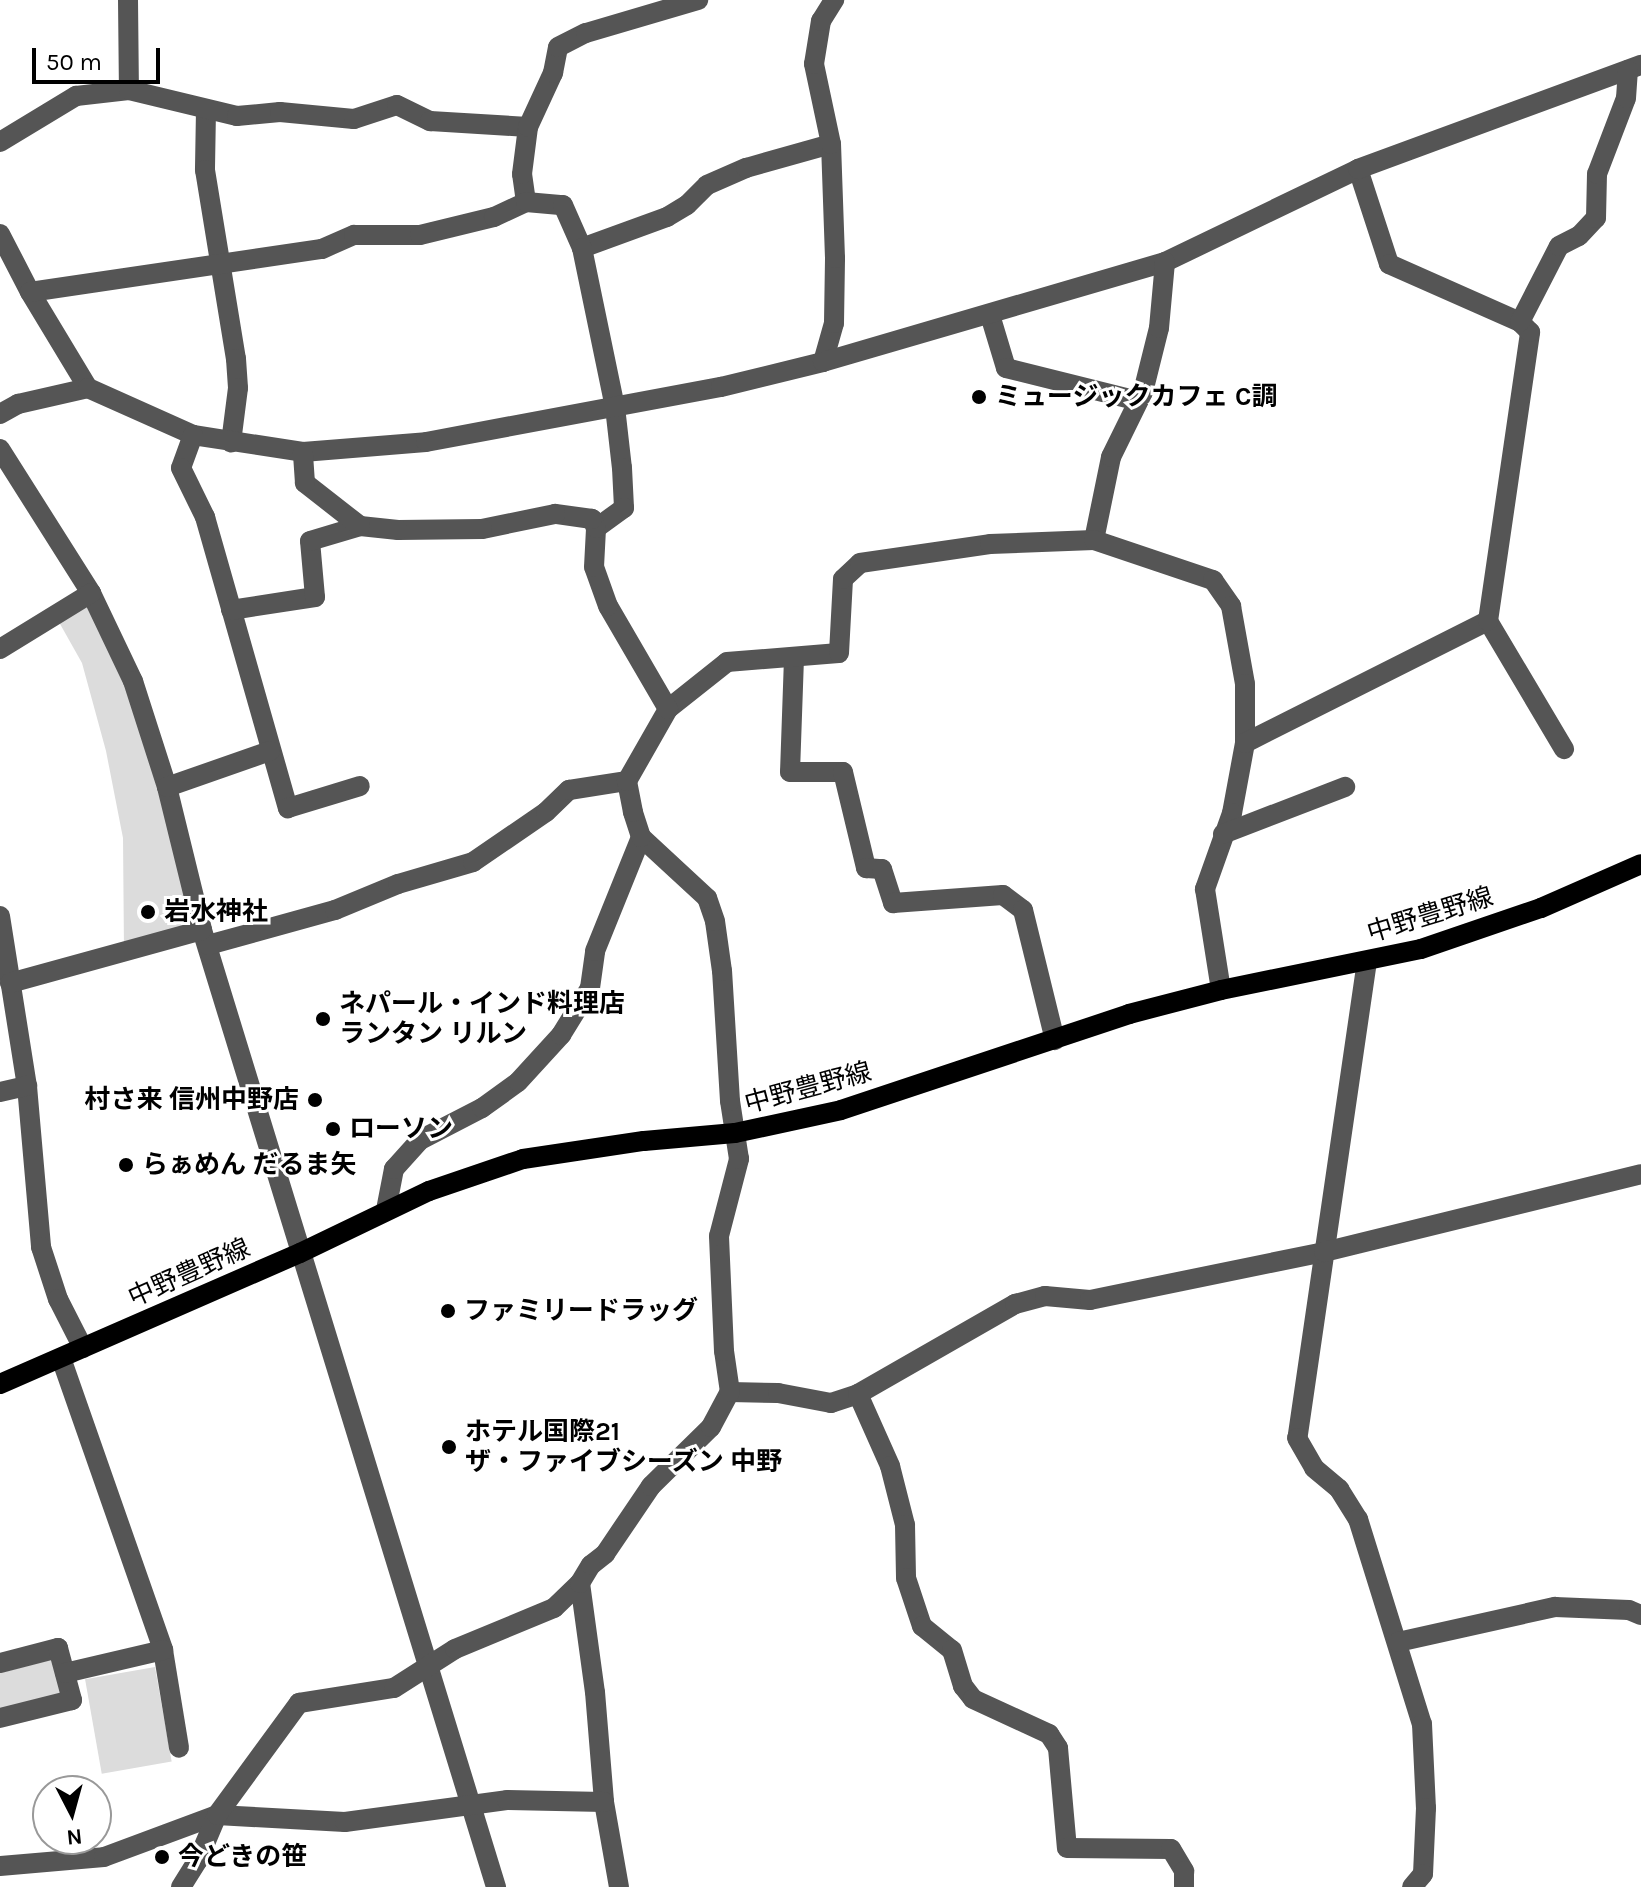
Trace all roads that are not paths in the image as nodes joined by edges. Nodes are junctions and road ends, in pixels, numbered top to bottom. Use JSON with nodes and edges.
{"nodes":[{"id":1,"x":128,"y":0,"type":"edge"},
{"id":2,"x":698,"y":0,"type":"edge"},
{"id":3,"x":834,"y":0,"type":"edge"},
{"id":4,"x":659,"y":6,"type":"edge"},
{"id":5,"x":1634,"y":68,"type":"edge"},
{"id":6,"x":129,"y":90,"type":"junction"},
{"id":7,"x":206,"y":110,"type":"junction"},
{"id":8,"x":528,"y":127,"type":"junction"},
{"id":9,"x":0,"y":142,"type":"edge"},
{"id":10,"x":831,"y":144,"type":"junction"},
{"id":11,"x":1358,"y":169,"type":"junction"},
{"id":12,"x":526,"y":202,"type":"junction"},
{"id":13,"x":0,"y":234,"type":"edge"},
{"id":14,"x":582,"y":248,"type":"junction"},
{"id":15,"x":1165,"y":262,"type":"junction"},
{"id":16,"x":220,"y":264,"type":"junction"},
{"id":17,"x":30,"y":292,"type":"junction"},
{"id":18,"x":990,"y":315,"type":"junction"},
{"id":19,"x":1520,"y":322,"type":"junction"},
{"id":20,"x":823,"y":362,"type":"junction"},
{"id":21,"x":88,"y":388,"type":"junction"},
{"id":22,"x":1138,"y":401,"type":"junction"},
{"id":23,"x":615,"y":407,"type":"junction"},
{"id":24,"x":0,"y":414,"type":"edge"},
{"id":25,"x":193,"y":435,"type":"junction"},
{"id":26,"x":231,"y":443,"type":"junction"},
{"id":27,"x":0,"y":449,"type":"edge"},
{"id":28,"x":303,"y":452,"type":"junction"},
{"id":29,"x":360,"y":526,"type":"junction"},
{"id":30,"x":596,"y":528,"type":"junction"},
{"id":31,"x":1094,"y":540,"type":"junction"},
{"id":32,"x":91,"y":593,"type":"junction"},
{"id":33,"x":231,"y":610,"type":"junction"},
{"id":34,"x":1488,"y":621,"type":"junction"},
{"id":35,"x":0,"y":649,"type":"edge"},
{"id":36,"x":794,"y":658,"type":"junction"},
{"id":37,"x":668,"y":709,"type":"junction"},
{"id":38,"x":1245,"y":743,"type":"junction"},
{"id":39,"x":1564,"y":749,"type":"dead end"},
{"id":40,"x":270,"y":751,"type":"junction"},
{"id":41,"x":627,"y":781,"type":"junction"},
{"id":42,"x":360,"y":786,"type":"dead end"},
{"id":43,"x":167,"y":787,"type":"junction"},
{"id":44,"x":1345,"y":787,"type":"dead end"},
{"id":45,"x":1223,"y":834,"type":"junction"},
{"id":46,"x":641,"y":837,"type":"junction"},
{"id":47,"x":1641,"y":864,"type":"edge"},
{"id":48,"x":0,"y":916,"type":"edge"},
{"id":49,"x":205,"y":938,"type":"junction"},
{"id":50,"x":1367,"y":961,"type":"junction"},
{"id":51,"x":10,"y":983,"type":"junction"},
{"id":52,"x":1221,"y":990,"type":"junction"},
{"id":53,"x":1055,"y":1040,"type":"junction"},
{"id":54,"x":27,"y":1086,"type":"junction"},
{"id":55,"x":0,"y":1092,"type":"edge"},
{"id":56,"x":735,"y":1133,"type":"junction"},
{"id":57,"x":1641,"y":1174,"type":"edge"},
{"id":58,"x":386,"y":1210,"type":"junction"},
{"id":59,"x":1324,"y":1252,"type":"junction"},
{"id":60,"x":300,"y":1253,"type":"junction"},
{"id":61,"x":83,"y":1348,"type":"junction"},
{"id":62,"x":61,"y":1358,"type":"junction"},
{"id":63,"x":0,"y":1384,"type":"edge"},
{"id":64,"x":730,"y":1392,"type":"junction"},
{"id":65,"x":858,"y":1394,"type":"junction"},
{"id":66,"x":580,"y":1583,"type":"junction"},
{"id":67,"x":1641,"y":1615,"type":"edge"},
{"id":68,"x":1398,"y":1642,"type":"junction"},
{"id":69,"x":163,"y":1650,"type":"junction"},
{"id":70,"x":0,"y":1663,"type":"edge"},
{"id":71,"x":429,"y":1669,"type":"junction"},
{"id":72,"x":65,"y":1673,"type":"junction"},
{"id":73,"x":0,"y":1718,"type":"edge"},
{"id":74,"x":179,"y":1748,"type":"dead end"},
{"id":75,"x":604,"y":1802,"type":"junction"},
{"id":76,"x":469,"y":1807,"type":"junction"},
{"id":77,"x":217,"y":1815,"type":"junction"},
{"id":78,"x":7,"y":1866,"type":"edge"},
{"id":79,"x":12,"y":1887,"type":"edge"},
{"id":80,"x":181,"y":1887,"type":"edge"},
{"id":81,"x":496,"y":1887,"type":"edge"},
{"id":82,"x":619,"y":1887,"type":"edge"},
{"id":83,"x":1184,"y":1887,"type":"edge"},
{"id":84,"x":1412,"y":1887,"type":"edge"}],
"edges":[{"from":1,"to":6,"type":"street"},
{"from":2,"to":4,"type":"street"},
{"from":3,"to":10,"type":"street"},
{"from":4,"to":8,"type":"street"},
{"from":5,"to":11,"type":"street"},
{"from":5,"to":19,"type":"street"},
{"from":6,"to":7,"type":"street"},
{"from":6,"to":9,"type":"street"},
{"from":7,"to":8,"type":"street"},
{"from":7,"to":16,"type":"street"},
{"from":8,"to":12,"type":"street"},
{"from":10,"to":14,"type":"street"},
{"from":10,"to":20,"type":"street"},
{"from":11,"to":15,"type":"street"},
{"from":11,"to":19,"type":"street"},
{"from":12,"to":14,"type":"street"},
{"from":12,"to":16,"type":"street"},
{"from":13,"to":17,"type":"street"},
{"from":14,"to":23,"type":"street"},
{"from":15,"to":18,"type":"street"},
{"from":15,"to":22,"type":"street"},
{"from":16,"to":17,"type":"street"},
{"from":16,"to":26,"type":"street"},
{"from":17,"to":21,"type":"street"},
{"from":18,"to":20,"type":"street"},
{"from":18,"to":22,"type":"street"},
{"from":19,"to":34,"type":"street"},
{"from":20,"to":23,"type":"street"},
{"from":21,"to":24,"type":"street"},
{"from":21,"to":25,"type":"street"},
{"from":22,"to":31,"type":"street"},
{"from":23,"to":28,"type":"street"},
{"from":23,"to":30,"type":"street"},
{"from":25,"to":26,"type":"street"},
{"from":25,"to":33,"type":"street"},
{"from":26,"to":28,"type":"street"},
{"from":27,"to":32,"type":"street"},
{"from":28,"to":29,"type":"street"},
{"from":29,"to":30,"type":"street"},
{"from":29,"to":33,"type":"street"},
{"from":30,"to":37,"type":"street"},
{"from":31,"to":36,"type":"street"},
{"from":31,"to":38,"type":"street"},
{"from":32,"to":35,"type":"street"},
{"from":32,"to":43,"type":"street"},
{"from":33,"to":40,"type":"street"},
{"from":34,"to":38,"type":"street"},
{"from":34,"to":39,"type":"street"},
{"from":36,"to":37,"type":"street"},
{"from":36,"to":53,"type":"street"},
{"from":37,"to":41,"type":"street"},
{"from":38,"to":45,"type":"street"},
{"from":40,"to":42,"type":"street"},
{"from":40,"to":43,"type":"street"},
{"from":41,"to":46,"type":"street"},
{"from":41,"to":49,"type":"street"},
{"from":43,"to":49,"type":"street"},
{"from":44,"to":45,"type":"street"},
{"from":45,"to":52,"type":"street"},
{"from":46,"to":56,"type":"street"},
{"from":46,"to":58,"type":"street"},
{"from":47,"to":50,"type":"main road","name":"中野豊野線"},
{"from":48,"to":51,"type":"street"},
{"from":49,"to":51,"type":"street"},
{"from":49,"to":60,"type":"street"},
{"from":50,"to":52,"type":"main road","name":"中野豊野線"},
{"from":50,"to":59,"type":"street"},
{"from":51,"to":54,"type":"street"},
{"from":52,"to":53,"type":"main road","name":"中野豊野線"},
{"from":53,"to":56,"type":"main road","name":"中野豊野線"},
{"from":54,"to":55,"type":"street"},
{"from":54,"to":61,"type":"street"},
{"from":56,"to":58,"type":"main road","name":"中野豊野線"},
{"from":56,"to":64,"type":"street"},
{"from":57,"to":59,"type":"street"},
{"from":58,"to":60,"type":"main road","name":"中野豊野線"},
{"from":59,"to":65,"type":"street"},
{"from":59,"to":68,"type":"street"},
{"from":60,"to":61,"type":"main road","name":"中野豊野線"},
{"from":60,"to":71,"type":"street"},
{"from":61,"to":62,"type":"main road","name":"中野豊野線"},
{"from":62,"to":63,"type":"main road","name":"中野豊野線"},
{"from":62,"to":69,"type":"street"},
{"from":64,"to":65,"type":"street"},
{"from":64,"to":66,"type":"street"},
{"from":65,"to":83,"type":"street"},
{"from":66,"to":71,"type":"street"},
{"from":66,"to":75,"type":"street"},
{"from":67,"to":68,"type":"street"},
{"from":68,"to":84,"type":"street"},
{"from":69,"to":72,"type":"street"},
{"from":69,"to":74,"type":"street"},
{"from":70,"to":72,"type":"street"},
{"from":71,"to":76,"type":"street"},
{"from":71,"to":77,"type":"street"},
{"from":72,"to":73,"type":"street"},
{"from":75,"to":76,"type":"street"},
{"from":75,"to":82,"type":"street"},
{"from":76,"to":77,"type":"street"},
{"from":76,"to":81,"type":"street"},
{"from":77,"to":78,"type":"street"},
{"from":77,"to":80,"type":"street"},
{"from":78,"to":79,"type":"street"}]}
